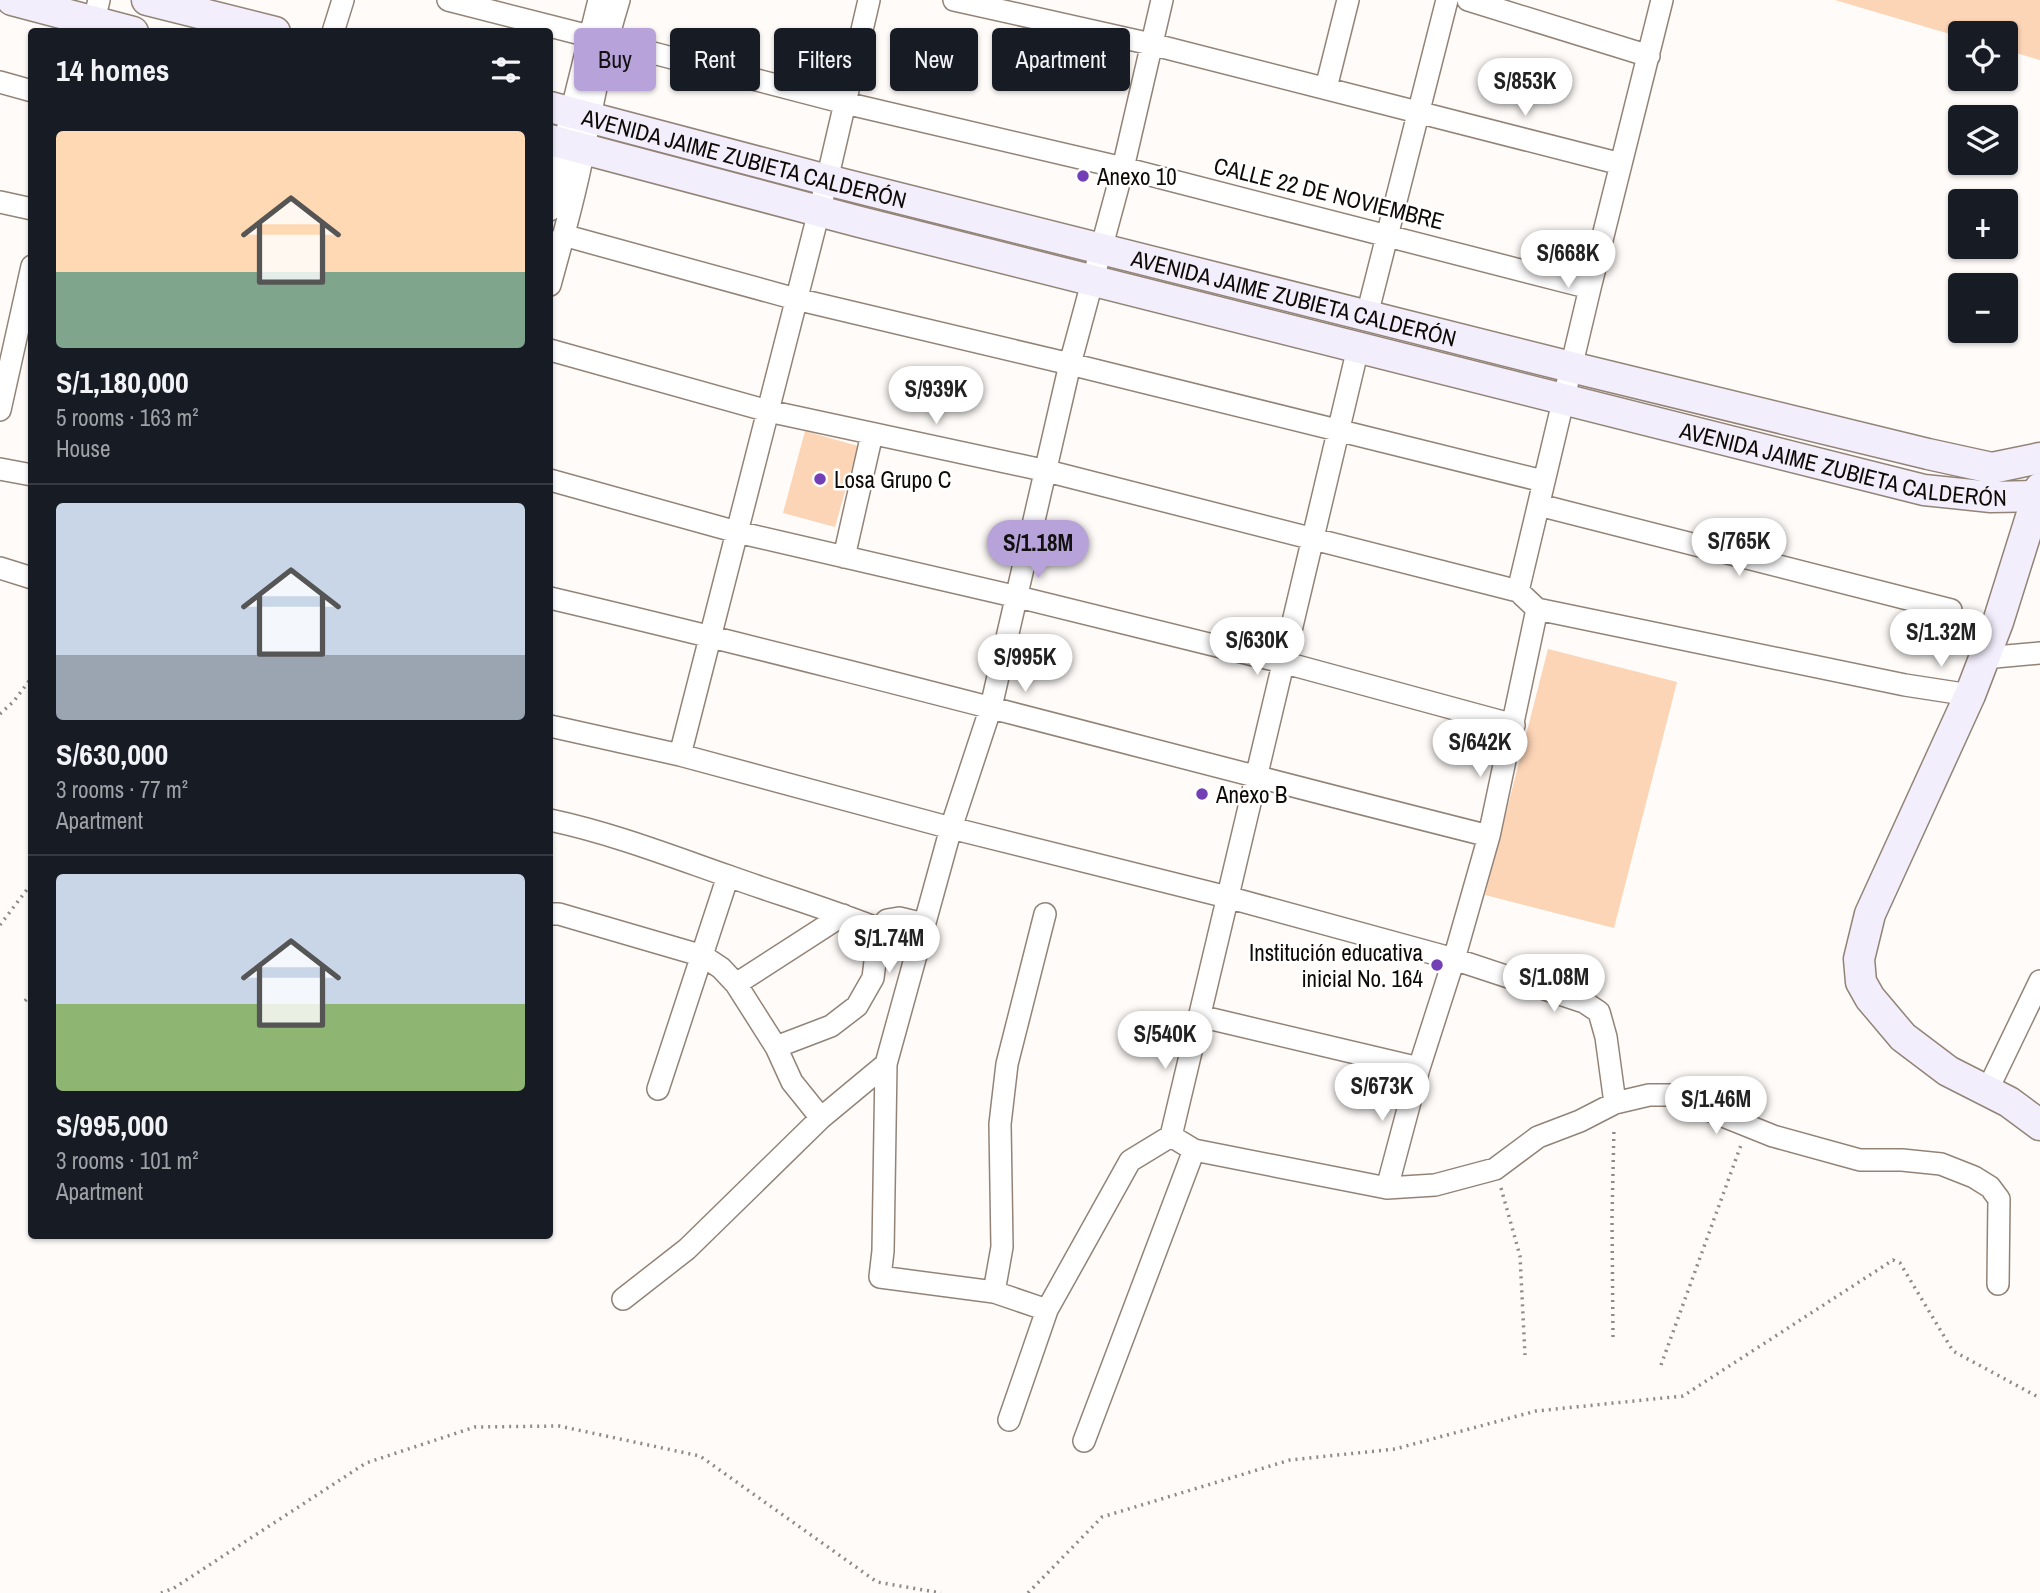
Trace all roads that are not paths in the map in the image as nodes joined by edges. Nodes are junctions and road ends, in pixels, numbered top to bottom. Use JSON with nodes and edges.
{"nodes":[{"id":1,"x":12,"y":0,"type":"edge"},
{"id":2,"x":147,"y":0,"type":"edge"},
{"id":3,"x":342,"y":0,"type":"edge"},
{"id":4,"x":447,"y":0,"type":"edge"},
{"id":5,"x":599,"y":0,"type":"edge"},
{"id":6,"x":619,"y":0,"type":"edge"},
{"id":7,"x":869,"y":0,"type":"edge"},
{"id":8,"x":954,"y":0,"type":"edge"},
{"id":9,"x":1162,"y":0,"type":"edge"},
{"id":10,"x":1348,"y":0,"type":"edge"},
{"id":11,"x":1447,"y":0,"type":"edge"},
{"id":12,"x":1468,"y":0,"type":"edge"},
{"id":13,"x":1662,"y":0,"type":"edge"},
{"id":14,"x":94,"y":18,"type":"edge"},
{"id":15,"x":122,"y":28,"type":"edge"},
{"id":16,"x":259,"y":28,"type":"edge"},
{"id":17,"x":334,"y":28,"type":"edge"},
{"id":18,"x":598,"y":28,"type":"edge"},
{"id":19,"x":604,"y":28,"type":"edge"},
{"id":20,"x":574,"y":33,"type":"edge"},
{"id":21,"x":1152,"y":44,"type":"junction"},
{"id":22,"x":656,"y":54,"type":"edge"},
{"id":23,"x":1648,"y":55,"type":"junction"},
{"id":24,"x":0,"y":82,"type":"edge"},
{"id":25,"x":1326,"y":88,"type":"junction"},
{"id":26,"x":28,"y":89,"type":"edge"},
{"id":27,"x":578,"y":91,"type":"edge"},
{"id":28,"x":845,"y":103,"type":"junction"},
{"id":29,"x":1418,"y":112,"type":"junction"},
{"id":30,"x":569,"y":113,"type":"edge"},
{"id":31,"x":566,"y":144,"type":"edge"},
{"id":32,"x":1621,"y":164,"type":"junction"},
{"id":33,"x":1123,"y":168,"type":"junction"},
{"id":34,"x":827,"y":180,"type":"junction"},
{"id":35,"x":553,"y":198,"type":"edge"},
{"id":36,"x":0,"y":202,"type":"edge"},
{"id":37,"x":28,"y":208,"type":"edge"},
{"id":38,"x":819,"y":211,"type":"junction"},
{"id":39,"x":563,"y":235,"type":"junction"},
{"id":40,"x":1387,"y":235,"type":"junction"},
{"id":41,"x":1102,"y":249,"type":"junction"},
{"id":42,"x":553,"y":273,"type":"edge"},
{"id":43,"x":1094,"y":280,"type":"junction"},
{"id":44,"x":28,"y":283,"type":"edge"},
{"id":45,"x":1590,"y":288,"type":"junction"},
{"id":46,"x":796,"y":299,"type":"junction"},
{"id":47,"x":1367,"y":316,"type":"junction"},
{"id":48,"x":15,"y":338,"type":"edge"},
{"id":49,"x":1358,"y":348,"type":"junction"},
{"id":50,"x":553,"y":351,"type":"edge"},
{"id":51,"x":1070,"y":364,"type":"junction"},
{"id":52,"x":1572,"y":367,"type":"junction"},
{"id":53,"x":1564,"y":401,"type":"junction"},
{"id":54,"x":0,"y":410,"type":"edge"},
{"id":55,"x":768,"y":411,"type":"junction"},
{"id":56,"x":1339,"y":431,"type":"junction"},
{"id":57,"x":872,"y":434,"type":"junction"},
{"id":58,"x":2040,"y":458,"type":"edge"},
{"id":59,"x":0,"y":469,"type":"edge"},
{"id":60,"x":1047,"y":471,"type":"junction"},
{"id":61,"x":28,"y":474,"type":"edge"},
{"id":62,"x":553,"y":481,"type":"edge"},
{"id":63,"x":1543,"y":481,"type":"junction"},
{"id":64,"x":2039,"y":494,"type":"edge"},
{"id":65,"x":1539,"y":505,"type":"junction"},
{"id":66,"x":737,"y":532,"type":"junction"},
{"id":67,"x":1313,"y":538,"type":"junction"},
{"id":68,"x":844,"y":557,"type":"junction"},
{"id":69,"x":0,"y":568,"type":"edge"},
{"id":70,"x":28,"y":577,"type":"edge"},
{"id":71,"x":1518,"y":591,"type":"junction"},
{"id":72,"x":1018,"y":597,"type":"junction"},
{"id":73,"x":553,"y":599,"type":"edge"},
{"id":74,"x":1537,"y":609,"type":"junction"},
{"id":75,"x":1951,"y":610,"type":"dead end"},
{"id":76,"x":711,"y":636,"type":"junction"},
{"id":77,"x":2040,"y":653,"type":"edge"},
{"id":78,"x":1984,"y":658,"type":"junction"},
{"id":79,"x":1282,"y":662,"type":"junction"},
{"id":80,"x":1970,"y":695,"type":"junction"},
{"id":81,"x":992,"y":707,"type":"junction"},
{"id":82,"x":1514,"y":725,"type":"junction"},
{"id":83,"x":553,"y":727,"type":"edge"},
{"id":84,"x":680,"y":755,"type":"junction"},
{"id":85,"x":1257,"y":778,"type":"junction"},
{"id":86,"x":553,"y":821,"type":"edge"},
{"id":87,"x":951,"y":828,"type":"junction"},
{"id":88,"x":1489,"y":836,"type":"junction"},
{"id":89,"x":728,"y":876,"type":"junction"},
{"id":90,"x":1227,"y":897,"type":"junction"},
{"id":91,"x":553,"y":914,"type":"edge"},
{"id":92,"x":1045,"y":914,"type":"dead end"},
{"id":93,"x":843,"y":915,"type":"junction"},
{"id":94,"x":924,"y":925,"type":"junction"},
{"id":95,"x":879,"y":929,"type":"junction"},
{"id":96,"x":703,"y":956,"type":"junction"},
{"id":97,"x":1454,"y":959,"type":"junction"},
{"id":98,"x":2040,"y":981,"type":"edge"},
{"id":99,"x":736,"y":984,"type":"junction"},
{"id":100,"x":1199,"y":1016,"type":"junction"},
{"id":101,"x":776,"y":1047,"type":"junction"},
{"id":102,"x":886,"y":1064,"type":"junction"},
{"id":103,"x":1419,"y":1068,"type":"junction"},
{"id":104,"x":658,"y":1088,"type":"dead end"},
{"id":105,"x":1987,"y":1091,"type":"junction"},
{"id":106,"x":1615,"y":1104,"type":"junction"},
{"id":107,"x":821,"y":1118,"type":"junction"},
{"id":108,"x":2040,"y":1125,"type":"edge"},
{"id":109,"x":1171,"y":1136,"type":"junction"},
{"id":110,"x":1194,"y":1150,"type":"junction"},
{"id":111,"x":1387,"y":1188,"type":"junction"},
{"id":112,"x":1998,"y":1284,"type":"dead end"},
{"id":113,"x":994,"y":1292,"type":"junction"},
{"id":114,"x":623,"y":1299,"type":"dead end"},
{"id":115,"x":1046,"y":1310,"type":"junction"},
{"id":116,"x":1009,"y":1420,"type":"dead end"},
{"id":117,"x":1084,"y":1441,"type":"dead end"}],
"edges":[{"from":1,"to":14,"type":"street"},
{"from":2,"to":16,"type":"street"},
{"from":3,"to":17,"type":"street"},
{"from":4,"to":20,"type":"street","name":"CALLE 22 DE NOVIEMBRE"},
{"from":5,"to":18,"type":"street"},
{"from":6,"to":19,"type":"street"},
{"from":7,"to":28,"type":"street"},
{"from":8,"to":21,"type":"street"},
{"from":9,"to":21,"type":"street"},
{"from":10,"to":25,"type":"street"},
{"from":11,"to":29,"type":"street"},
{"from":12,"to":23,"type":"street"},
{"from":13,"to":23,"type":"street"},
{"from":14,"to":15,"type":"street"},
{"from":21,"to":25,"type":"street"},
{"from":21,"to":33,"type":"street"},
{"from":22,"to":28,"type":"street","name":"CALLE 22 DE NOVIEMBRE"},
{"from":23,"to":32,"type":"street"},
{"from":24,"to":26,"type":"street"},
{"from":25,"to":29,"type":"street"},
{"from":27,"to":30,"type":"street"},
{"from":28,"to":33,"type":"street","name":"CALLE 22 DE NOVIEMBRE"},
{"from":28,"to":34,"type":"street"},
{"from":29,"to":32,"type":"street"},
{"from":29,"to":40,"type":"street"},
{"from":30,"to":31,"type":"street"},
{"from":30,"to":34,"type":"street","name":"AVENIDA JAIME ZUBIETA CALDERÓN"},
{"from":31,"to":35,"type":"street"},
{"from":31,"to":38,"type":"street","name":"AVENIDA JAIME ZUBIETA CALDERÓN"},
{"from":31,"to":39,"type":"street"},
{"from":32,"to":45,"type":"street"},
{"from":33,"to":40,"type":"street","name":"CALLE 22 DE NOVIEMBRE"},
{"from":33,"to":41,"type":"street"},
{"from":34,"to":38,"type":"street"},
{"from":34,"to":41,"type":"street","name":"AVENIDA JAIME ZUBIETA CALDERÓN"},
{"from":36,"to":37,"type":"street"},
{"from":38,"to":43,"type":"street","name":"AVENIDA JAIME ZUBIETA CALDERÓN"},
{"from":38,"to":46,"type":"street"},
{"from":39,"to":42,"type":"street"},
{"from":39,"to":46,"type":"street"},
{"from":40,"to":45,"type":"street","name":"CALLE 22 DE NOVIEMBRE"},
{"from":40,"to":47,"type":"street"},
{"from":41,"to":43,"type":"street"},
{"from":41,"to":47,"type":"street","name":"AVENIDA JAIME ZUBIETA CALDERÓN"},
{"from":43,"to":49,"type":"street","name":"AVENIDA JAIME ZUBIETA CALDERÓN"},
{"from":43,"to":51,"type":"street"},
{"from":44,"to":48,"type":"street"},
{"from":45,"to":52,"type":"street"},
{"from":46,"to":51,"type":"street"},
{"from":46,"to":55,"type":"street"},
{"from":47,"to":52,"type":"street","name":"AVENIDA JAIME ZUBIETA CALDERÓN"},
{"from":48,"to":54,"type":"street"},
{"from":49,"to":53,"type":"street","name":"AVENIDA JAIME ZUBIETA CALDERÓN"},
{"from":49,"to":56,"type":"street"},
{"from":50,"to":55,"type":"street"},
{"from":51,"to":56,"type":"street"},
{"from":51,"to":60,"type":"street"},
{"from":52,"to":53,"type":"street"},
{"from":52,"to":58,"type":"street","name":"AVENIDA JAIME ZUBIETA CALDERÓN"},
{"from":53,"to":63,"type":"street"},
{"from":53,"to":64,"type":"street","name":"AVENIDA JAIME ZUBIETA CALDERÓN"},
{"from":55,"to":57,"type":"street"},
{"from":55,"to":66,"type":"street"},
{"from":56,"to":63,"type":"street"},
{"from":56,"to":67,"type":"street"},
{"from":57,"to":60,"type":"street"},
{"from":57,"to":68,"type":"street"},
{"from":59,"to":61,"type":"street"},
{"from":60,"to":67,"type":"street"},
{"from":60,"to":72,"type":"street"},
{"from":62,"to":66,"type":"street"},
{"from":63,"to":65,"type":"street"},
{"from":64,"to":78,"type":"street"},
{"from":65,"to":71,"type":"street"},
{"from":65,"to":75,"type":"street"},
{"from":66,"to":68,"type":"street"},
{"from":66,"to":76,"type":"street"},
{"from":67,"to":71,"type":"street"},
{"from":67,"to":79,"type":"street"},
{"from":68,"to":72,"type":"street"},
{"from":69,"to":70,"type":"street"},
{"from":71,"to":74,"type":"street"},
{"from":72,"to":79,"type":"street"},
{"from":72,"to":81,"type":"street"},
{"from":73,"to":76,"type":"street"},
{"from":74,"to":80,"type":"street"},
{"from":74,"to":82,"type":"street"},
{"from":76,"to":81,"type":"street"},
{"from":76,"to":84,"type":"street"},
{"from":77,"to":78,"type":"street"},
{"from":78,"to":80,"type":"street"},
{"from":79,"to":82,"type":"street"},
{"from":79,"to":85,"type":"street"},
{"from":80,"to":105,"type":"street"},
{"from":81,"to":85,"type":"street"},
{"from":81,"to":87,"type":"street"},
{"from":82,"to":88,"type":"street"},
{"from":83,"to":84,"type":"street"},
{"from":84,"to":87,"type":"street"},
{"from":85,"to":88,"type":"street"},
{"from":85,"to":90,"type":"street"},
{"from":86,"to":89,"type":"street"},
{"from":87,"to":90,"type":"street"},
{"from":87,"to":94,"type":"street"},
{"from":88,"to":97,"type":"street"},
{"from":89,"to":93,"type":"street"},
{"from":89,"to":96,"type":"street"},
{"from":90,"to":97,"type":"street"},
{"from":90,"to":100,"type":"street"},
{"from":91,"to":96,"type":"street"},
{"from":92,"to":113,"type":"street"},
{"from":93,"to":95,"type":"street"},
{"from":93,"to":99,"type":"street"},
{"from":94,"to":95,"type":"street"},
{"from":94,"to":102,"type":"street"},
{"from":95,"to":101,"type":"street"},
{"from":96,"to":99,"type":"street"},
{"from":96,"to":104,"type":"street"},
{"from":97,"to":103,"type":"street"},
{"from":97,"to":106,"type":"street"},
{"from":98,"to":105,"type":"street"},
{"from":99,"to":101,"type":"street"},
{"from":100,"to":103,"type":"street"},
{"from":100,"to":109,"type":"street"},
{"from":101,"to":107,"type":"street"},
{"from":102,"to":107,"type":"street"},
{"from":102,"to":113,"type":"street"},
{"from":103,"to":111,"type":"street"},
{"from":105,"to":108,"type":"street"},
{"from":106,"to":111,"type":"street"},
{"from":106,"to":112,"type":"street"},
{"from":107,"to":114,"type":"street"},
{"from":109,"to":110,"type":"street"},
{"from":109,"to":115,"type":"street"},
{"from":110,"to":111,"type":"street"},
{"from":110,"to":117,"type":"street"},
{"from":113,"to":115,"type":"street"},
{"from":115,"to":116,"type":"street"}]}
